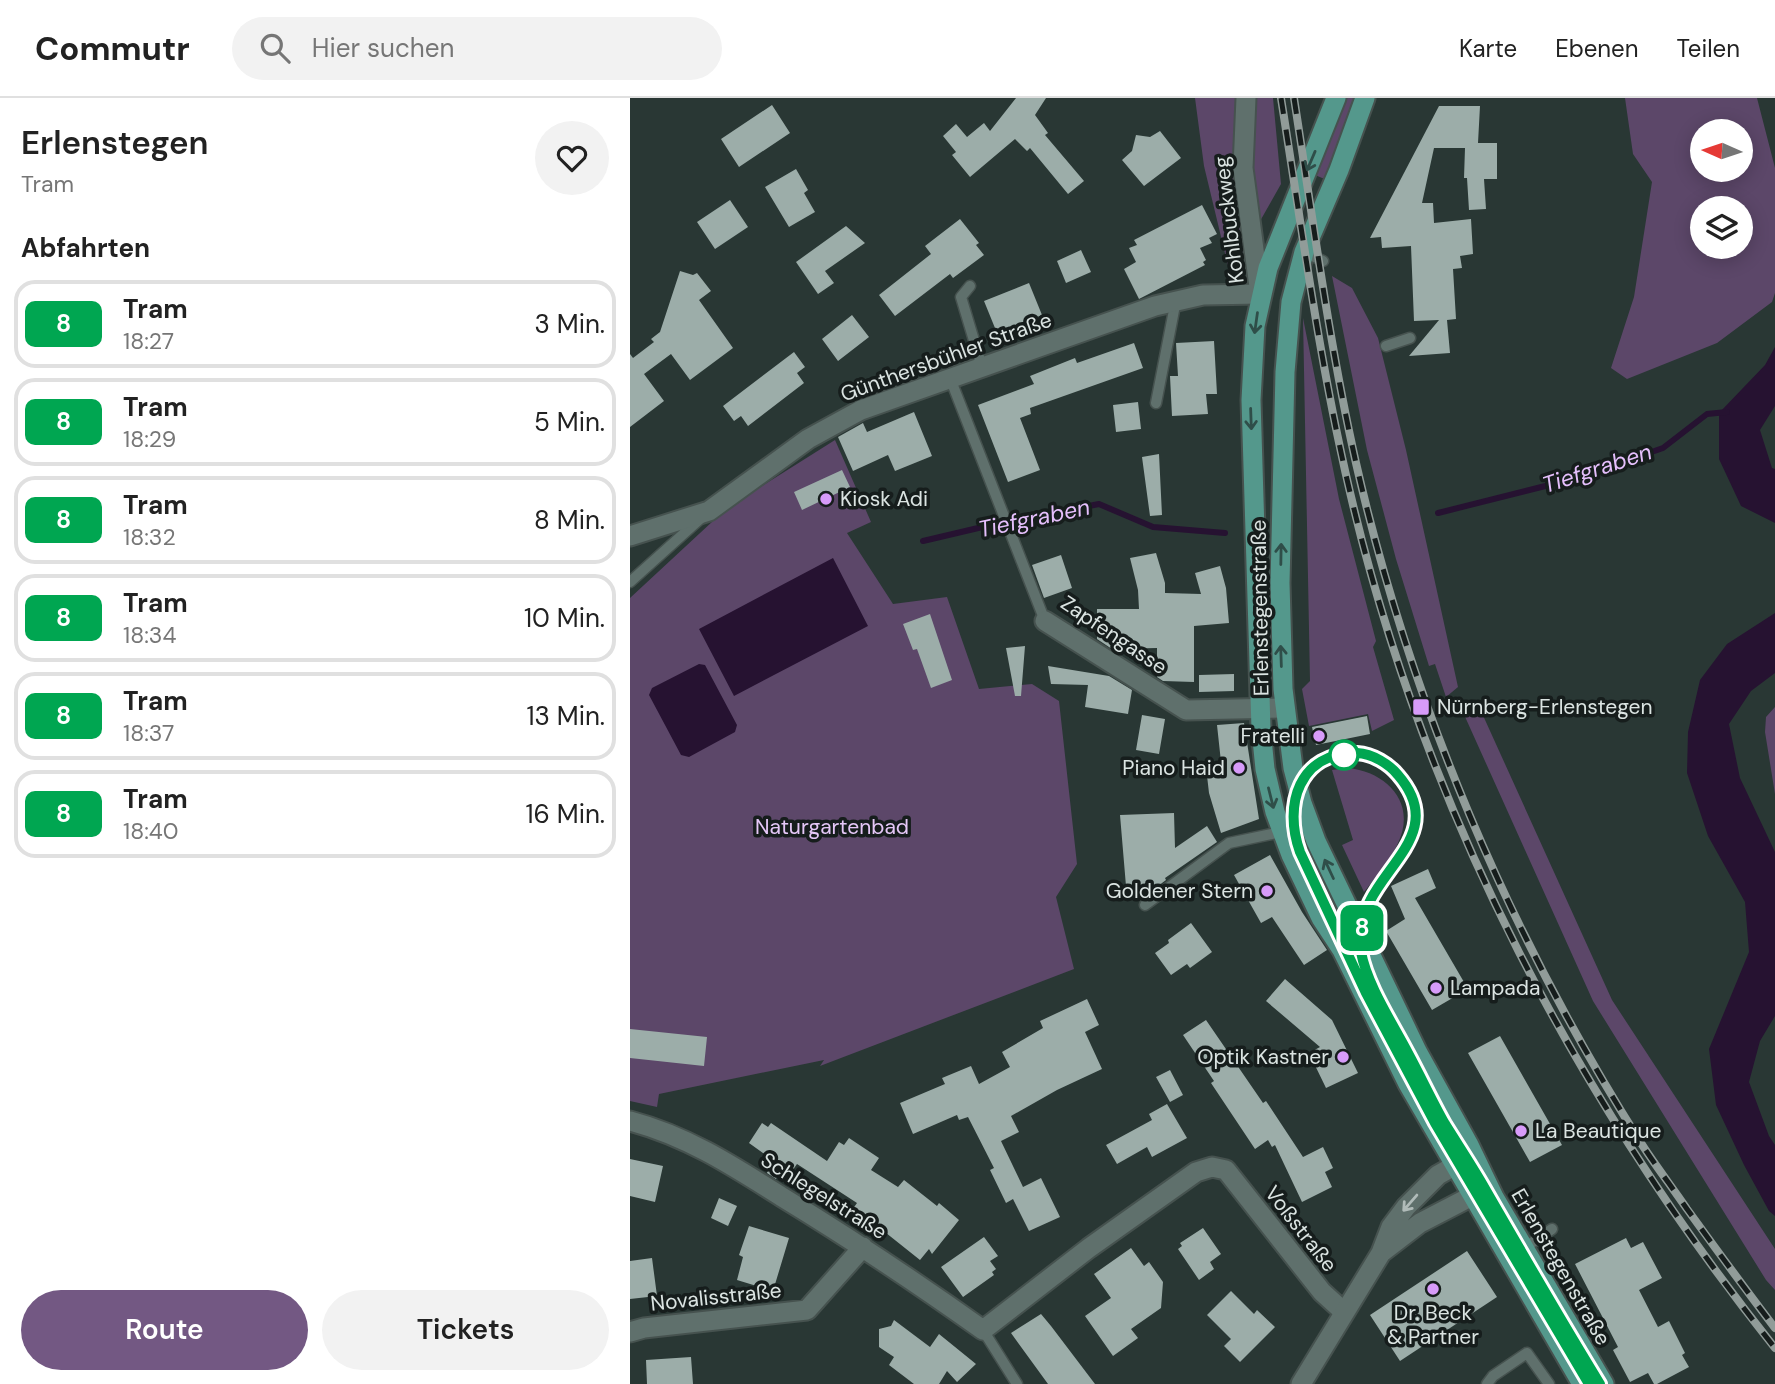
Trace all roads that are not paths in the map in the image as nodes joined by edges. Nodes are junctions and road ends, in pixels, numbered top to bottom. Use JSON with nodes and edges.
{"nodes":[{"id":1,"x":1246,"y":98,"type":"edge"},
{"id":2,"x":1336,"y":98,"type":"edge"},
{"id":3,"x":1365,"y":98,"type":"edge"},
{"id":4,"x":1304,"y":253,"type":"junction"},
{"id":5,"x":1323,"y":261,"type":"dead end"},
{"id":6,"x":970,"y":286,"type":"dead end"},
{"id":7,"x":1260,"y":294,"type":"junction"},
{"id":8,"x":1176,"y":300,"type":"junction"},
{"id":9,"x":1291,"y":302,"type":"junction"},
{"id":10,"x":1410,"y":338,"type":"dead end"},
{"id":11,"x":1386,"y":346,"type":"dead end"},
{"id":12,"x":982,"y":367,"type":"junction"},
{"id":13,"x":949,"y":377,"type":"junction"},
{"id":14,"x":1156,"y":403,"type":"dead end"},
{"id":15,"x":709,"y":511,"type":"junction"},
{"id":16,"x":630,"y":536,"type":"edge"},
{"id":17,"x":630,"y":582,"type":"edge"},
{"id":18,"x":1256,"y":582,"type":"junction"},
{"id":19,"x":1280,"y":583,"type":"junction"},
{"id":20,"x":1045,"y":621,"type":"joint"},
{"id":21,"x":1284,"y":708,"type":"junction"},
{"id":22,"x":1260,"y":709,"type":"junction"},
{"id":23,"x":1282,"y":832,"type":"junction"},
{"id":24,"x":1145,"y":905,"type":"dead end"},
{"id":25,"x":1418,"y":1051,"type":"junction"},
{"id":26,"x":1396,"y":1062,"type":"junction"},
{"id":27,"x":630,"y":1121,"type":"edge"},
{"id":28,"x":1454,"y":1166,"type":"junction"},
{"id":29,"x":1481,"y":1171,"type":"junction"},
{"id":30,"x":1472,"y":1196,"type":"junction"},
{"id":31,"x":1552,"y":1229,"type":"dead end"},
{"id":32,"x":863,"y":1247,"type":"junction"},
{"id":33,"x":1523,"y":1248,"type":"junction"},
{"id":34,"x":1381,"y":1253,"type":"junction"},
{"id":35,"x":1344,"y":1312,"type":"junction"},
{"id":36,"x":982,"y":1330,"type":"junction"},
{"id":37,"x":630,"y":1332,"type":"edge"},
{"id":38,"x":1017,"y":1384,"type":"edge"},
{"id":39,"x":1301,"y":1384,"type":"edge"},
{"id":40,"x":1486,"y":1384,"type":"edge"},
{"id":41,"x":1549,"y":1384,"type":"edge"},
{"id":42,"x":1582,"y":1384,"type":"edge"},
{"id":43,"x":1604,"y":1384,"type":"edge"}],
"edges":[{"from":1,"to":7,"type":"street","name":"Kohlbuckweg"},
{"from":2,"to":7,"type":"main road","name":"Erlenstegenstraße","one_way":true},
{"from":3,"to":4,"type":"main road","name":"Erlenstegenstraße"},
{"from":4,"to":5,"type":"lane"},
{"from":4,"to":9,"type":"main road","name":"Erlenstegenstraße"},
{"from":6,"to":12,"type":"lane"},
{"from":7,"to":8,"type":"street","name":"Günthersbühler Straße"},
{"from":7,"to":9,"type":"main road"},
{"from":7,"to":18,"type":"main road","name":"Erlenstegenstraße","one_way":true},
{"from":8,"to":12,"type":"street","name":"Günthersbühler Straße"},
{"from":8,"to":14,"type":"lane"},
{"from":19,"to":9,"type":"main road","name":"Erlenstegenstraße","one_way":true},
{"from":10,"to":11,"type":"lane"},
{"from":12,"to":13,"type":"street","name":"Günthersbühler Straße"},
{"from":13,"to":15,"type":"street","name":"Günthersbühler Straße"},
{"from":13,"to":20,"type":"lane","name":"Zapfengasse"},
{"from":15,"to":16,"type":"street","name":"Günthersbühler Straße"},
{"from":15,"to":17,"type":"lane"},
{"from":18,"to":19,"type":"main road"},
{"from":18,"to":22,"type":"main road","name":"Erlenstegenstraße"},
{"from":21,"to":19,"type":"main road","name":"Erlenstegenstraße","one_way":true},
{"from":20,"to":22,"type":"street","name":"Zapfengasse"},
{"from":21,"to":22,"type":"street","name":"Zapfengasse"},
{"from":25,"to":21,"type":"main road","name":"Erlenstegenstraße","one_way":true},
{"from":22,"to":23,"type":"main road","name":"Erlenstegenstraße","one_way":true},
{"from":23,"to":24,"type":"lane"},
{"from":23,"to":26,"type":"main road","name":"Erlenstegenstraße"},
{"from":25,"to":26,"type":"main road"},
{"from":25,"to":29,"type":"main road","name":"Erlenstegenstraße"},
{"from":26,"to":28,"type":"main road","name":"Erlenstegenstraße"},
{"from":27,"to":32,"type":"street","name":"Schlegelstraße"},
{"from":28,"to":29,"type":"street"},
{"from":28,"to":30,"type":"main road","name":"Erlenstegenstraße"},
{"from":28,"to":34,"type":"street","one_way":true},
{"from":29,"to":30,"type":"street","name":"Erlenstegenstraße"},
{"from":29,"to":33,"type":"main road","name":"Erlenstegenstraße"},
{"from":30,"to":34,"type":"street"},
{"from":30,"to":42,"type":"main road","name":"Erlenstegenstraße"},
{"from":31,"to":33,"type":"lane"},
{"from":32,"to":36,"type":"street","name":"Schlegelstraße"},
{"from":32,"to":37,"type":"street","name":"Novalisstraße"},
{"from":33,"to":43,"type":"main road","name":"Erlenstegenstraße"},
{"from":34,"to":35,"type":"street"},
{"from":35,"to":36,"type":"street","name":"Voßstraße"},
{"from":35,"to":39,"type":"street"},
{"from":36,"to":38,"type":"lane","name":"Schlegelstraße"},
{"from":40,"to":41,"type":"lane"}]}
